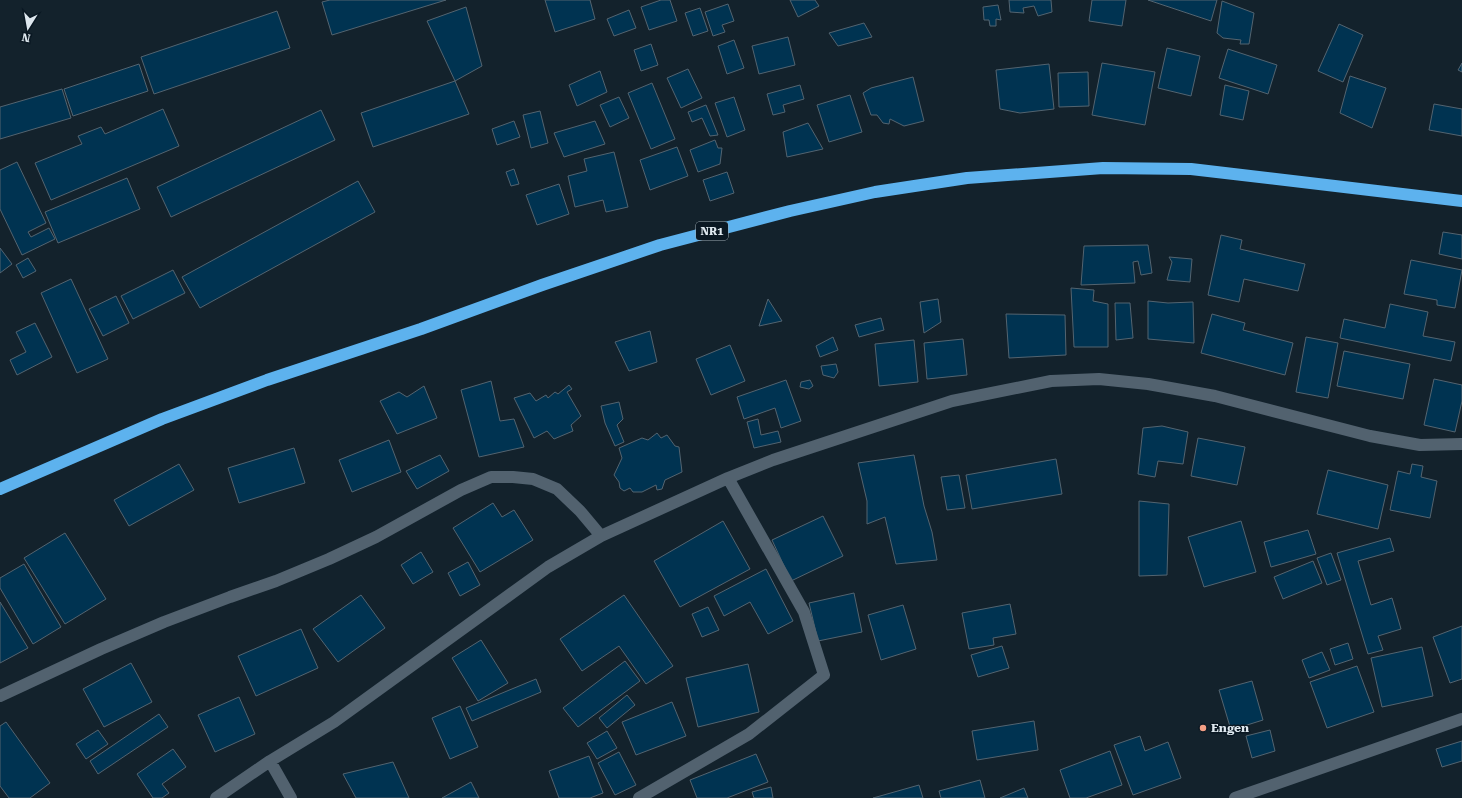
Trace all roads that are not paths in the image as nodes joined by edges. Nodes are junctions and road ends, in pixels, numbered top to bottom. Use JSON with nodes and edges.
{"nodes":[{"id":1,"x":1462,"y":201,"type":"edge"},
{"id":2,"x":1462,"y":444,"type":"edge"},
{"id":3,"x":728,"y":478,"type":"junction"},
{"id":4,"x":0,"y":489,"type":"edge"},
{"id":5,"x":601,"y":536,"type":"junction"},
{"id":6,"x":0,"y":696,"type":"edge"},
{"id":7,"x":1462,"y":719,"type":"edge"},
{"id":8,"x":270,"y":760,"type":"junction"},
{"id":9,"x":216,"y":798,"type":"edge"},
{"id":10,"x":291,"y":798,"type":"edge"},
{"id":11,"x":639,"y":798,"type":"edge"},
{"id":12,"x":1235,"y":798,"type":"edge"}],
"edges":[{"from":1,"to":4,"type":"highway","number":"NR1"},
{"from":2,"to":3,"type":"street"},
{"from":3,"to":5,"type":"street"},
{"from":3,"to":11,"type":"street"},
{"from":5,"to":6,"type":"street"},
{"from":5,"to":8,"type":"street"},
{"from":7,"to":12,"type":"street"},
{"from":8,"to":9,"type":"street"},
{"from":8,"to":10,"type":"street"}]}
